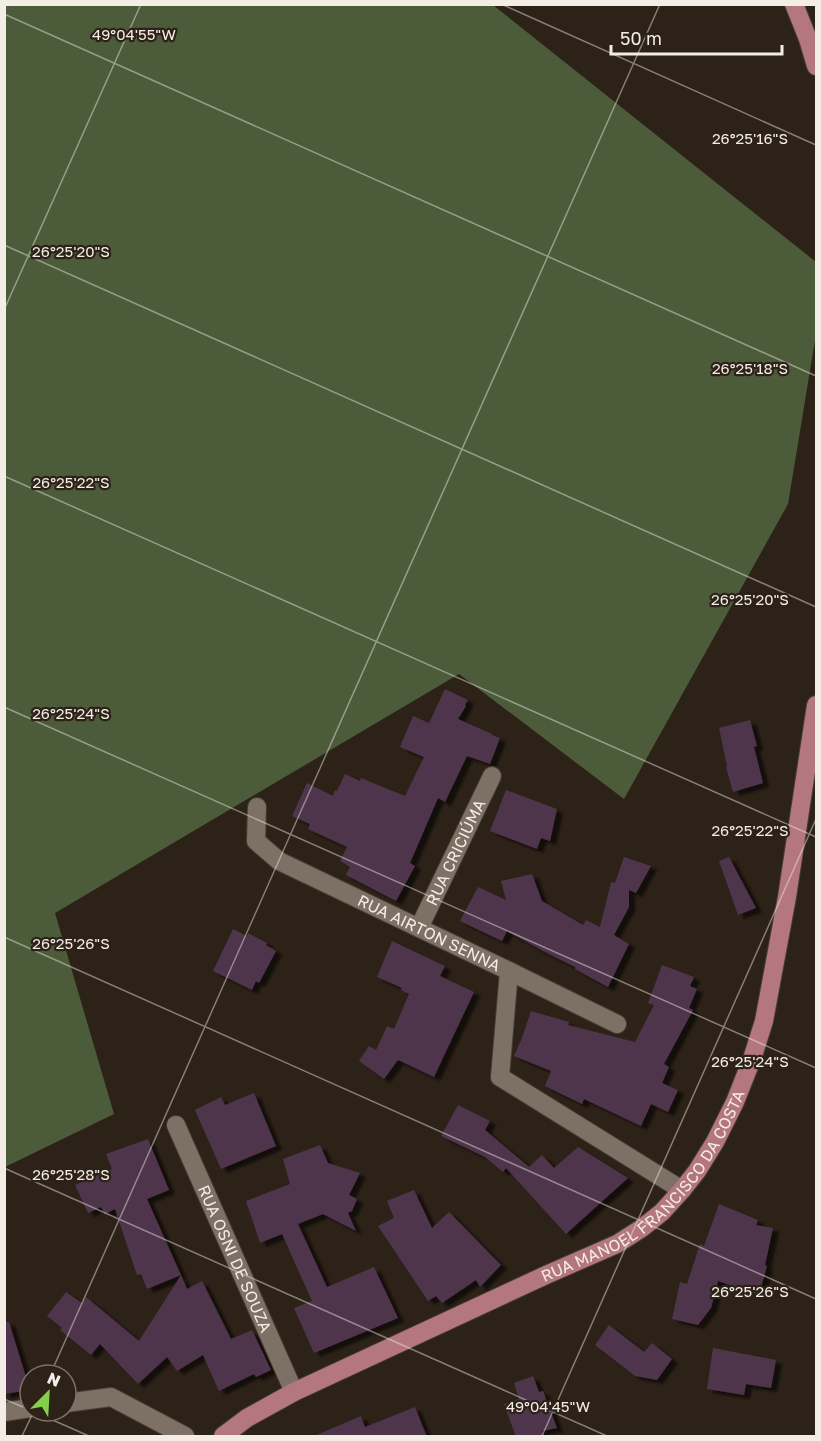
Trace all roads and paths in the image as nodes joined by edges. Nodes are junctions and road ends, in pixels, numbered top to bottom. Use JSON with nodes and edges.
{"nodes":[{"id":1,"x":794,"y":4,"type":"edge"},
{"id":2,"x":816,"y":66,"type":"edge"},
{"id":3,"x":816,"y":705,"type":"edge"},
{"id":4,"x":492,"y":776,"type":"dead end"},
{"id":5,"x":257,"y":807,"type":"dead end"},
{"id":6,"x":419,"y":928,"type":"junction"},
{"id":7,"x":509,"y":971,"type":"junction"},
{"id":8,"x":617,"y":1024,"type":"dead end"},
{"id":9,"x":176,"y":1125,"type":"dead end"},
{"id":10,"x":682,"y":1190,"type":"junction"},
{"id":11,"x":294,"y":1392,"type":"junction"},
{"id":12,"x":78,"y":1401,"type":"edge"},
{"id":13,"x":185,"y":1437,"type":"edge"},
{"id":14,"x":223,"y":1437,"type":"edge"}],
"edges":[{"from":1,"to":2,"type":"main road"},
{"from":3,"to":10,"type":"main road","name":"RUA MANOEL FRANCISCO DA COSTA"},
{"from":4,"to":6,"type":"street","name":"RUA CRICIÚMA"},
{"from":5,"to":6,"type":"street","name":"RUA AIRTON SENNA"},
{"from":6,"to":7,"type":"street","name":"RUA AIRTON SENNA"},
{"from":7,"to":8,"type":"street"},
{"from":7,"to":10,"type":"street","name":"RUA AIRTON SENNA"},
{"from":9,"to":11,"type":"street","name":"RUA OSNI DE SOUZA"},
{"from":10,"to":11,"type":"main road","name":"RUA MANOEL FRANCISCO DA COSTA"},
{"from":11,"to":14,"type":"main road","name":"RUA MANOEL FRANCISCO DA COSTA"},
{"from":12,"to":13,"type":"street"}]}
